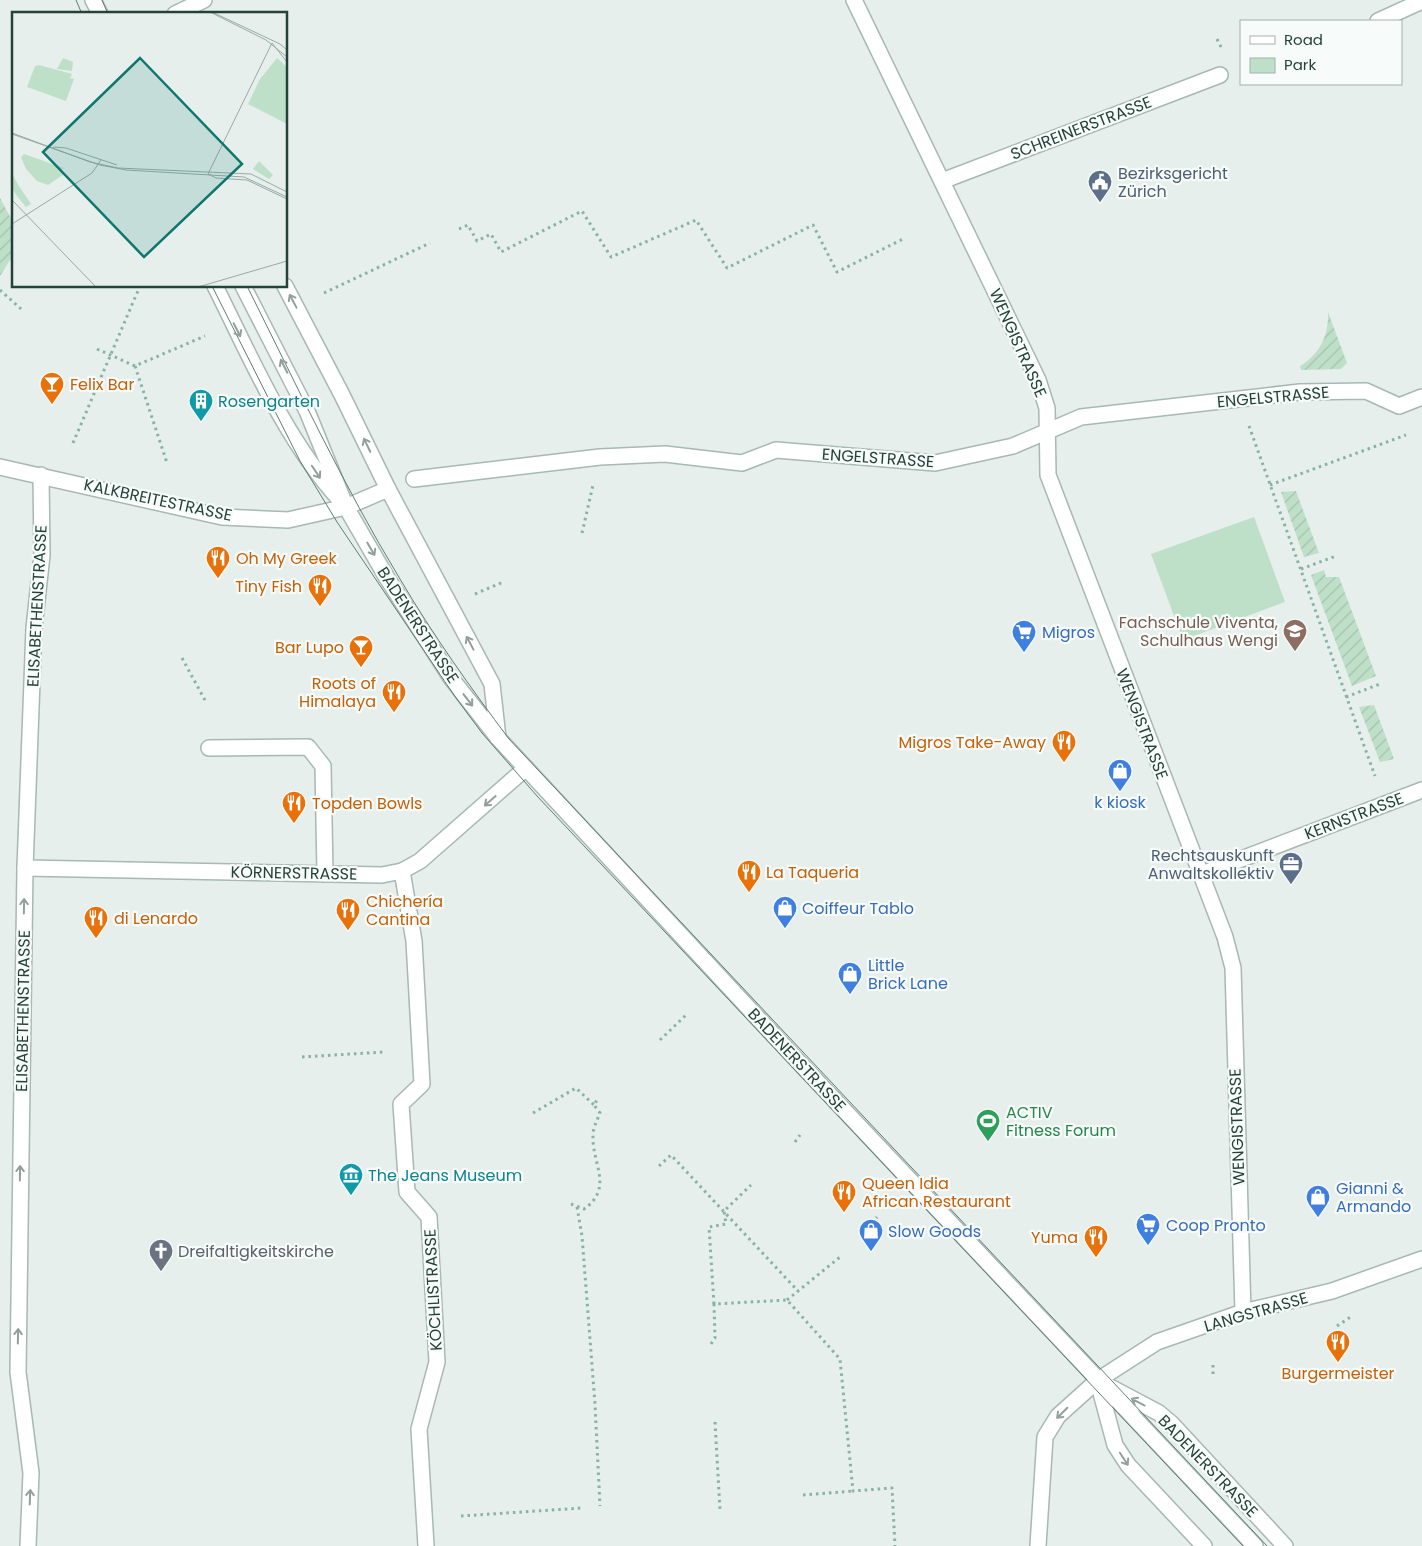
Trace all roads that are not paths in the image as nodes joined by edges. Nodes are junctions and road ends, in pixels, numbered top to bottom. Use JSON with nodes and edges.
{"nodes":[{"id":1,"x":93,"y":0,"type":"edge"},
{"id":2,"x":204,"y":0,"type":"edge"},
{"id":3,"x":854,"y":0,"type":"edge"},
{"id":4,"x":1422,"y":1,"type":"edge"},
{"id":5,"x":99,"y":12,"type":"edge"},
{"id":6,"x":179,"y":12,"type":"edge"},
{"id":7,"x":1380,"y":20,"type":"edge"},
{"id":8,"x":1220,"y":75,"type":"dead end"},
{"id":9,"x":942,"y":181,"type":"junction"},
{"id":10,"x":216,"y":288,"type":"edge"},
{"id":11,"x":244,"y":288,"type":"edge"},
{"id":12,"x":286,"y":288,"type":"edge"},
{"id":13,"x":1422,"y":397,"type":"edge"},
{"id":14,"x":1048,"y":431,"type":"junction"},
{"id":15,"x":0,"y":467,"type":"edge"},
{"id":16,"x":42,"y":475,"type":"junction"},
{"id":17,"x":414,"y":479,"type":"dead end"},
{"id":18,"x":388,"y":489,"type":"junction"},
{"id":19,"x":346,"y":507,"type":"junction"},
{"id":20,"x":498,"y":738,"type":"junction"},
{"id":21,"x":209,"y":748,"type":"dead end"},
{"id":22,"x":526,"y":768,"type":"junction"},
{"id":23,"x":1422,"y":790,"type":"edge"},
{"id":24,"x":25,"y":868,"type":"junction"},
{"id":25,"x":402,"y":871,"type":"junction"},
{"id":26,"x":325,"y":874,"type":"junction"},
{"id":27,"x":1202,"y":874,"type":"junction"},
{"id":28,"x":1422,"y":1259,"type":"edge"},
{"id":29,"x":1243,"y":1312,"type":"junction"},
{"id":30,"x":1098,"y":1380,"type":"junction"},
{"id":31,"x":28,"y":1546,"type":"edge"},
{"id":32,"x":426,"y":1546,"type":"edge"},
{"id":33,"x":1038,"y":1546,"type":"edge"},
{"id":34,"x":1204,"y":1546,"type":"edge"},
{"id":35,"x":1255,"y":1546,"type":"edge"},
{"id":36,"x":1285,"y":1546,"type":"edge"}],
"edges":[{"from":1,"to":5,"type":"street"},
{"from":2,"to":6,"type":"street"},
{"from":3,"to":9,"type":"street","name":"WENGISTRASSE"},
{"from":4,"to":7,"type":"street"},
{"from":8,"to":9,"type":"street","name":"SCHREINERSTRASSE"},
{"from":9,"to":14,"type":"street","name":"WENGISTRASSE"},
{"from":10,"to":19,"type":"street","name":"BADENERSTRASSE","one_way":true},
{"from":19,"to":11,"type":"street","name":"BADENERSTRASSE","one_way":true},
{"from":18,"to":12,"type":"street","name":"BADENERSTRASSE","one_way":true},
{"from":13,"to":14,"type":"street","name":"ENGELSTRASSE"},
{"from":14,"to":17,"type":"street","name":"ENGELSTRASSE"},
{"from":14,"to":27,"type":"street","name":"WENGISTRASSE"},
{"from":15,"to":16,"type":"street","name":"KALKBREITESTRASSE"},
{"from":16,"to":19,"type":"street","name":"KALKBREITESTRASSE"},
{"from":16,"to":24,"type":"street","name":"ELISABETHENSTRASSE"},
{"from":18,"to":19,"type":"street"},
{"from":20,"to":18,"type":"street","name":"BADENERSTRASSE","one_way":true},
{"from":19,"to":20,"type":"street","name":"BADENERSTRASSE","one_way":true},
{"from":20,"to":22,"type":"street","name":"BADENERSTRASSE"},
{"from":21,"to":26,"type":"street"},
{"from":22,"to":25,"type":"street","name":"KÖRNERSTRASSE","one_way":true},
{"from":22,"to":30,"type":"street","name":"BADENERSTRASSE"},
{"from":23,"to":27,"type":"street","name":"KERNSTRASSE"},
{"from":24,"to":26,"type":"street","name":"KÖRNERSTRASSE"},
{"from":31,"to":24,"type":"street","name":"ELISABETHENSTRASSE","one_way":true},
{"from":25,"to":26,"type":"street","name":"KÖRNERSTRASSE"},
{"from":25,"to":32,"type":"street","name":"KÖCHLISTRASSE"},
{"from":27,"to":29,"type":"street","name":"WENGISTRASSE"},
{"from":28,"to":29,"type":"street","name":"LANGSTRASSE"},
{"from":29,"to":30,"type":"street","name":"LANGSTRASSE"},
{"from":30,"to":33,"type":"street","name":"LANGSTRASSE","one_way":true},
{"from":30,"to":34,"type":"street","name":"BADENERSTRASSE","one_way":true},
{"from":30,"to":35,"type":"street","name":"BADENERSTRASSE"},
{"from":36,"to":30,"type":"street","name":"BADENERSTRASSE","one_way":true}]}
